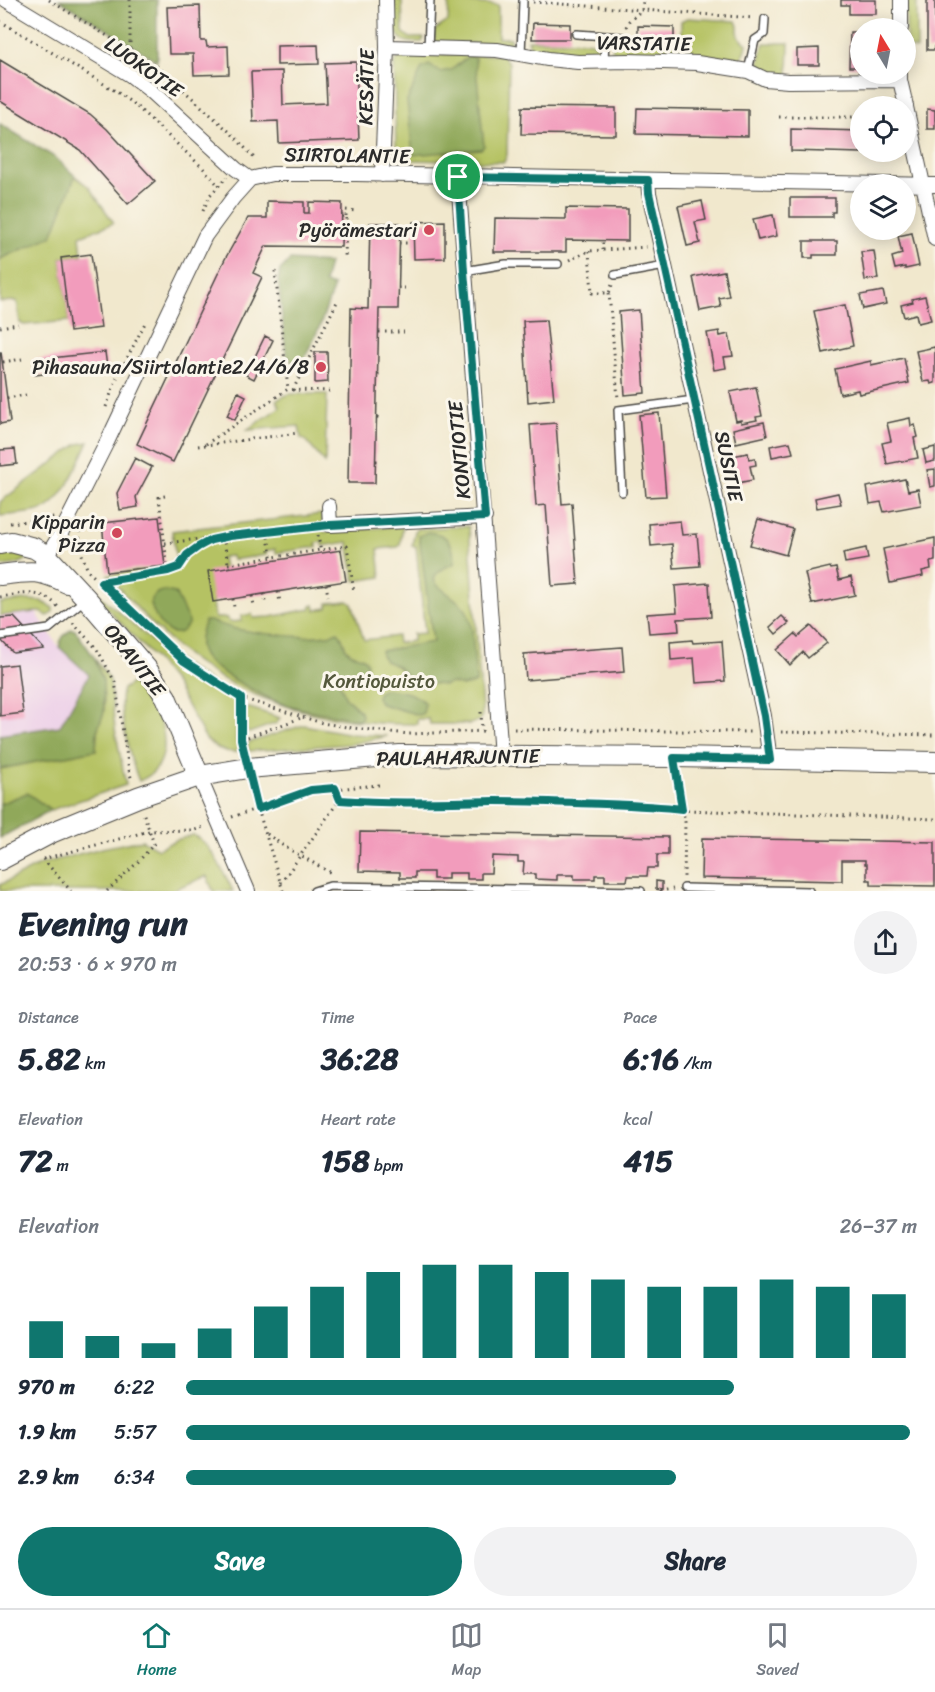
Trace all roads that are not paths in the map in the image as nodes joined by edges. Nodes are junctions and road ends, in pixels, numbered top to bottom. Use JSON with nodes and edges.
{"nodes":[{"id":1,"x":6,"y":0,"type":"edge"},
{"id":2,"x":386,"y":0,"type":"edge"},
{"id":3,"x":430,"y":0,"type":"edge"},
{"id":4,"x":901,"y":0,"type":"edge"},
{"id":5,"x":523,"y":1,"type":"edge"},
{"id":6,"x":901,"y":18,"type":"edge"},
{"id":7,"x":765,"y":19,"type":"road end"},
{"id":8,"x":576,"y":34,"type":"dead end"},
{"id":9,"x":605,"y":36,"type":"junction"},
{"id":10,"x":622,"y":37,"type":"road end"},
{"id":11,"x":387,"y":47,"type":"junction"},
{"id":12,"x":428,"y":48,"type":"junction"},
{"id":13,"x":521,"y":54,"type":"junction"},
{"id":14,"x":604,"y":62,"type":"junction"},
{"id":15,"x":748,"y":71,"type":"junction"},
{"id":16,"x":850,"y":79,"type":"edge"},
{"id":17,"x":916,"y":141,"type":"edge"},
{"id":18,"x":382,"y":175,"type":"junction"},
{"id":19,"x":458,"y":177,"type":"junction"},
{"id":20,"x":250,"y":179,"type":"junction"},
{"id":21,"x":648,"y":180,"type":"junction"},
{"id":22,"x":929,"y":185,"type":"edge"},
{"id":23,"x":935,"y":239,"type":"edge"},
{"id":24,"x":558,"y":264,"type":"road end"},
{"id":25,"x":665,"y":266,"type":"junction"},
{"id":26,"x":464,"y":271,"type":"junction"},
{"id":27,"x":615,"y":274,"type":"road end"},
{"id":28,"x":694,"y":400,"type":"junction"},
{"id":29,"x":622,"y":492,"type":"dead end"},
{"id":30,"x":329,"y":506,"type":"dead end"},
{"id":31,"x":485,"y":517,"type":"junction"},
{"id":32,"x":60,"y":535,"type":"junction"},
{"id":33,"x":6,"y":543,"type":"edge"},
{"id":34,"x":47,"y":556,"type":"junction"},
{"id":35,"x":27,"y":571,"type":"junction"},
{"id":36,"x":0,"y":575,"type":"edge"},
{"id":37,"x":79,"y":592,"type":"junction"},
{"id":38,"x":0,"y":636,"type":"edge"},
{"id":39,"x":501,"y":756,"type":"junction"},
{"id":40,"x":770,"y":760,"type":"junction"},
{"id":41,"x":935,"y":762,"type":"edge"},
{"id":42,"x":199,"y":776,"type":"junction"},
{"id":43,"x":0,"y":860,"type":"edge"},
{"id":44,"x":684,"y":888,"type":"road end"},
{"id":45,"x":442,"y":889,"type":"edge"},
{"id":46,"x":551,"y":890,"type":"edge"},
{"id":47,"x":739,"y":890,"type":"edge"},
{"id":48,"x":248,"y":891,"type":"edge"},
{"id":49,"x":314,"y":891,"type":"edge"},
{"id":50,"x":640,"y":891,"type":"edge"},
{"id":51,"x":809,"y":891,"type":"edge"}],
"edges":[{"from":1,"to":20,"type":"street","name":"LUOKOTIE"},
{"from":2,"to":11,"type":"street","name":"KESÄTIE"},
{"from":3,"to":12,"type":"lane"},
{"from":4,"to":6,"type":"street"},
{"from":5,"to":13,"type":"lane"},
{"from":7,"to":15,"type":"lane"},
{"from":8,"to":9,"type":"lane"},
{"from":9,"to":10,"type":"lane"},
{"from":9,"to":14,"type":"lane"},
{"from":11,"to":12,"type":"street","name":"VARSTATIE"},
{"from":11,"to":18,"type":"street","name":"KESÄTIE"},
{"from":12,"to":13,"type":"street","name":"VARSTATIE"},
{"from":13,"to":14,"type":"street","name":"VARSTATIE"},
{"from":14,"to":15,"type":"street","name":"VARSTATIE"},
{"from":15,"to":16,"type":"street","name":"VARSTATIE"},
{"from":17,"to":22,"type":"street"},
{"from":18,"to":19,"type":"street","name":"SIIRTOLANTIE"},
{"from":18,"to":20,"type":"street","name":"SIIRTOLANTIE"},
{"from":19,"to":21,"type":"street","name":"SIIRTOLANTIE"},
{"from":19,"to":26,"type":"street","name":"KONTIOTIE"},
{"from":20,"to":32,"type":"street"},
{"from":21,"to":22,"type":"street","name":"SIIRTOLANTIE"},
{"from":21,"to":25,"type":"street","name":"SUSITIE"},
{"from":22,"to":23,"type":"street"},
{"from":24,"to":26,"type":"lane"},
{"from":25,"to":27,"type":"lane"},
{"from":25,"to":28,"type":"street","name":"SUSITIE"},
{"from":26,"to":31,"type":"street","name":"KONTIOTIE"},
{"from":28,"to":29,"type":"lane"},
{"from":28,"to":40,"type":"street","name":"SUSITIE"},
{"from":30,"to":31,"type":"street"},
{"from":31,"to":39,"type":"street","name":"KONTIOTIE"},
{"from":32,"to":33,"type":"street"},
{"from":32,"to":34,"type":"street"},
{"from":33,"to":34,"type":"street","name":"ORAVITIE"},
{"from":34,"to":35,"type":"street"},
{"from":34,"to":37,"type":"street","name":"ORAVITIE"},
{"from":35,"to":36,"type":"street","name":"ORAVITIE"},
{"from":35,"to":37,"type":"street","name":"ORAVITIE"},
{"from":37,"to":38,"type":"lane"},
{"from":37,"to":42,"type":"street","name":"ORAVITIE"},
{"from":39,"to":40,"type":"street","name":"PAULAHARJUNTIE"},
{"from":39,"to":42,"type":"street","name":"PAULAHARJUNTIE"},
{"from":40,"to":41,"type":"street","name":"PAULAHARJUNTIE"},
{"from":42,"to":43,"type":"street","name":"PAULAHARJUNTIE"},
{"from":42,"to":48,"type":"street"},
{"from":44,"to":47,"type":"lane"},
{"from":45,"to":46,"type":"lane"},
{"from":45,"to":49,"type":"lane"},
{"from":46,"to":50,"type":"lane"},
{"from":47,"to":51,"type":"lane"}]}
